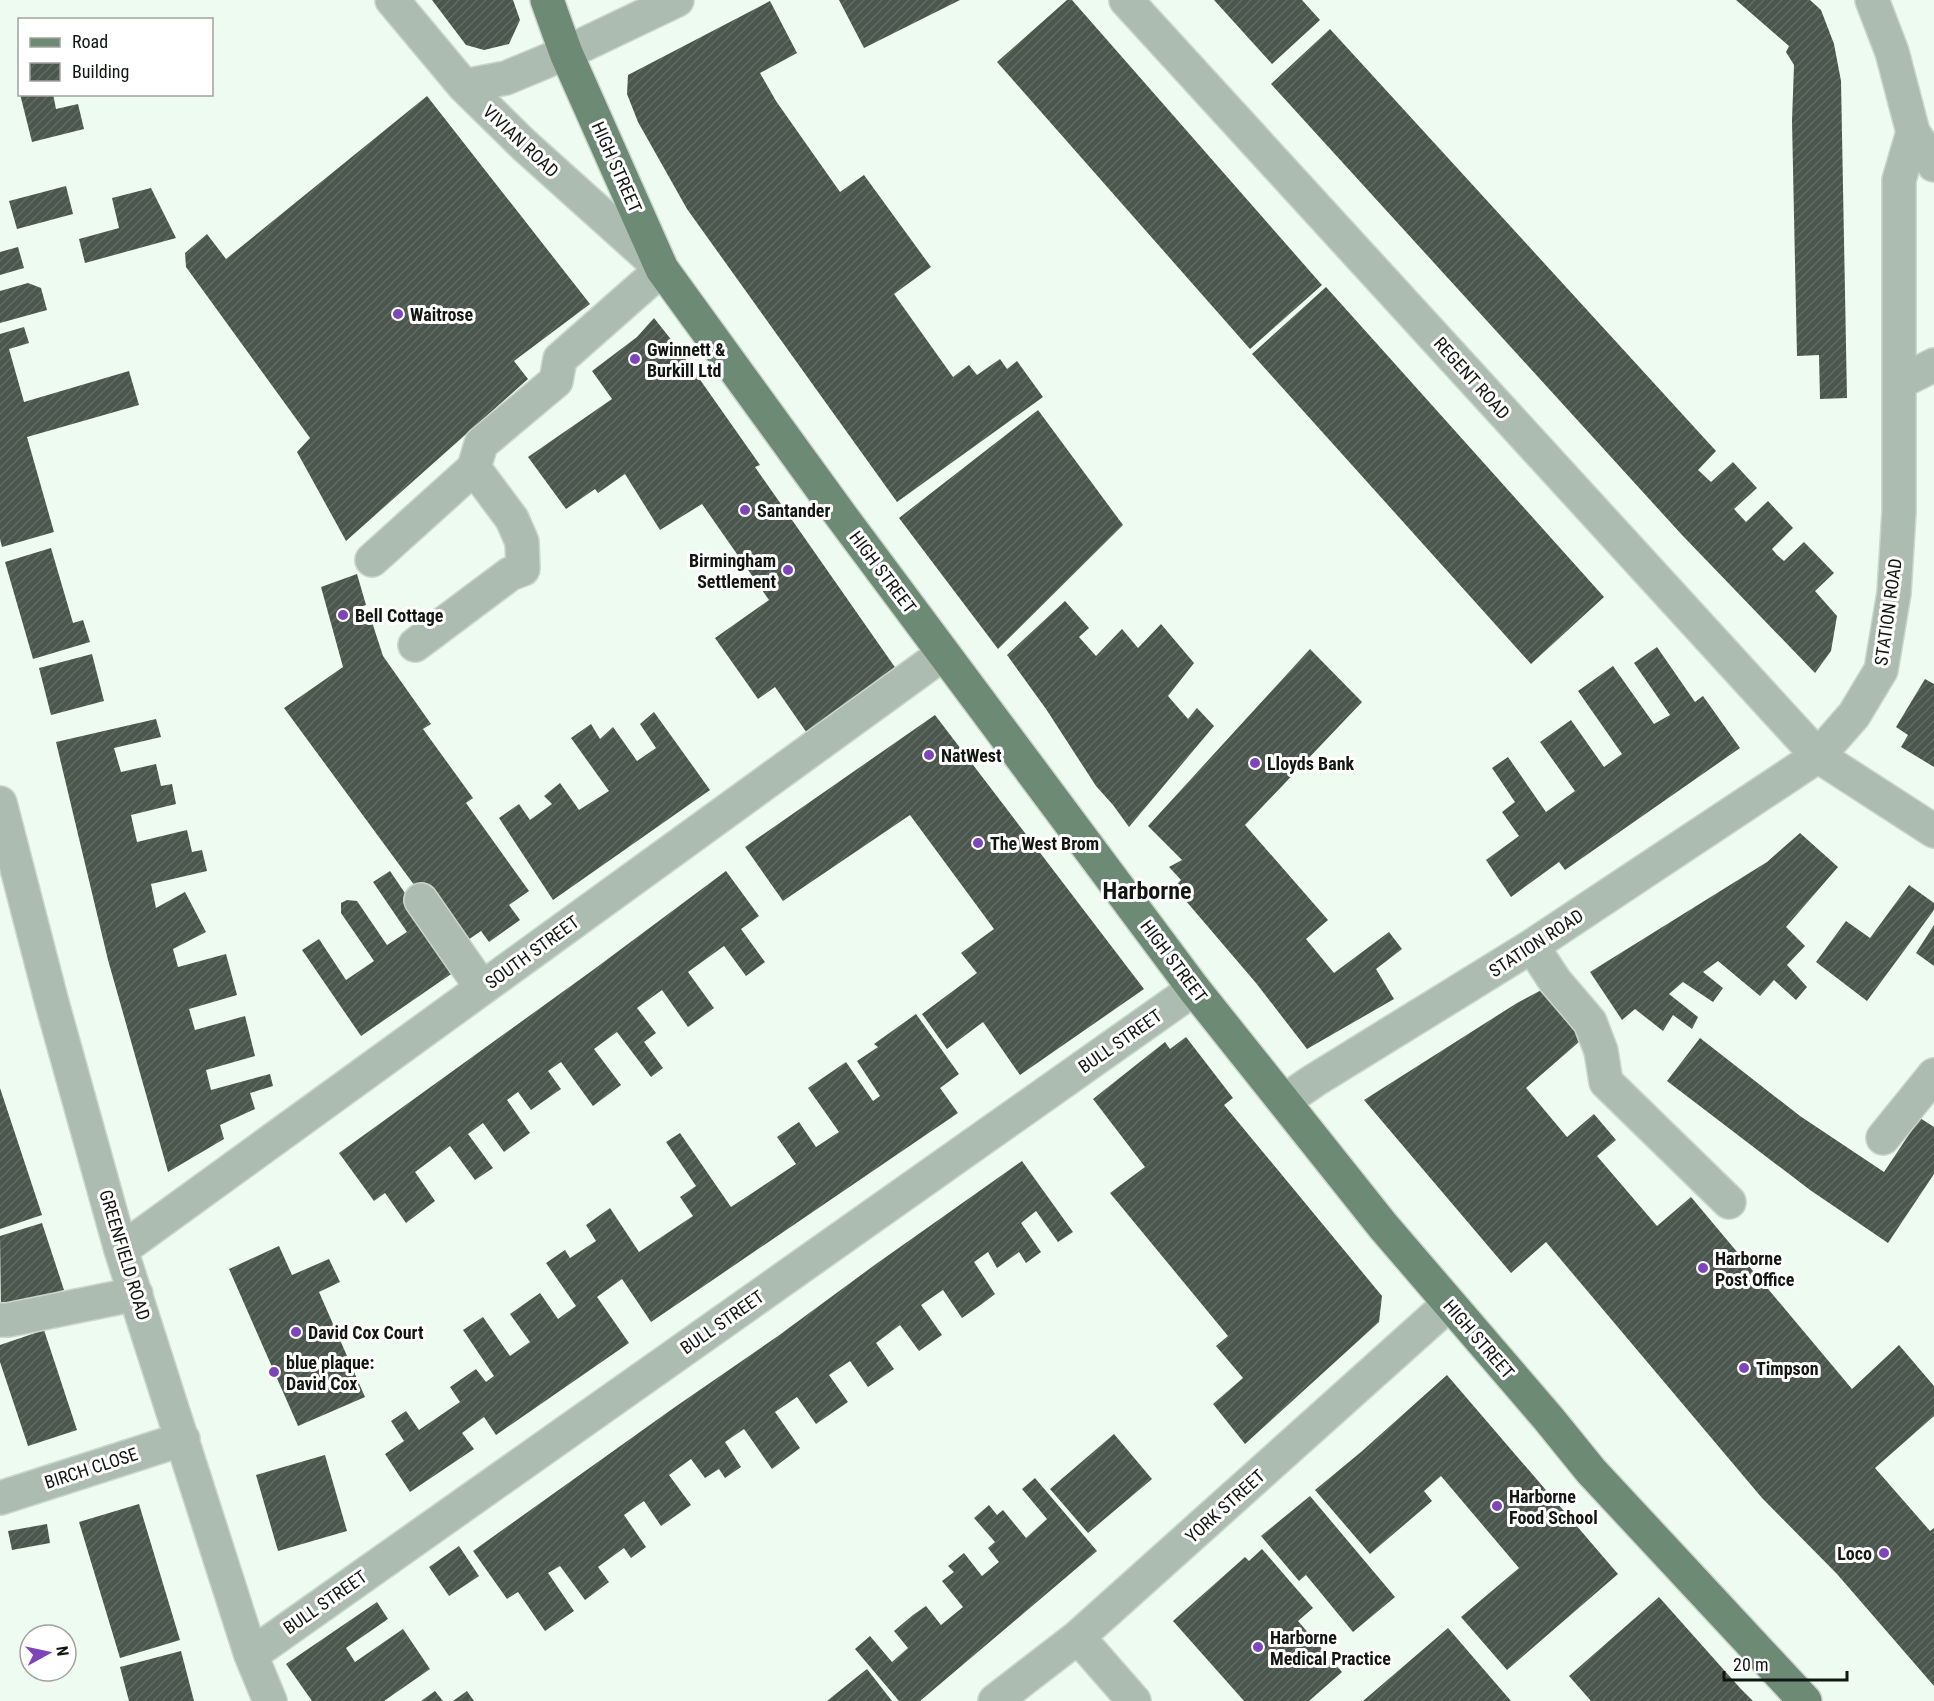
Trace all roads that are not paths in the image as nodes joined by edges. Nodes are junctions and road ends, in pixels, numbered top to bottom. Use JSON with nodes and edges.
{"nodes":[{"id":1,"x":392,"y":0,"type":"edge"},
{"id":2,"x":547,"y":0,"type":"edge"},
{"id":3,"x":677,"y":0,"type":"edge"},
{"id":4,"x":1126,"y":0,"type":"edge"},
{"id":5,"x":1872,"y":0,"type":"edge"},
{"id":6,"x":566,"y":53,"type":"junction"},
{"id":7,"x":464,"y":86,"type":"junction"},
{"id":8,"x":1913,"y":132,"type":"junction"},
{"id":9,"x":1934,"y":165,"type":"edge"},
{"id":10,"x":662,"y":269,"type":"junction"},
{"id":11,"x":1934,"y":365,"type":"edge"},
{"id":12,"x":1900,"y":382,"type":"junction"},
{"id":13,"x":474,"y":468,"type":"junction"},
{"id":14,"x":372,"y":560,"type":"dead end"},
{"id":15,"x":415,"y":645,"type":"dead end"},
{"id":16,"x":944,"y":654,"type":"junction"},
{"id":17,"x":1818,"y":756,"type":"junction"},
{"id":18,"x":0,"y":803,"type":"edge"},
{"id":19,"x":1934,"y":831,"type":"edge"},
{"id":20,"x":421,"y":900,"type":"dead end"},
{"id":21,"x":1532,"y":946,"type":"junction"},
{"id":22,"x":482,"y":988,"type":"junction"},
{"id":23,"x":1194,"y":989,"type":"junction"},
{"id":24,"x":1934,"y":1075,"type":"edge"},
{"id":25,"x":1284,"y":1101,"type":"junction"},
{"id":26,"x":1883,"y":1138,"type":"dead end"},
{"id":27,"x":1729,"y":1202,"type":"dead end"},
{"id":28,"x":121,"y":1250,"type":"junction"},
{"id":29,"x":136,"y":1294,"type":"junction"},
{"id":30,"x":1449,"y":1304,"type":"junction"},
{"id":31,"x":0,"y":1320,"type":"edge"},
{"id":32,"x":183,"y":1439,"type":"junction"},
{"id":33,"x":0,"y":1498,"type":"edge"},
{"id":34,"x":1078,"y":1637,"type":"junction"},
{"id":35,"x":251,"y":1655,"type":"junction"},
{"id":36,"x":270,"y":1701,"type":"edge"},
{"id":37,"x":995,"y":1701,"type":"edge"},
{"id":38,"x":1134,"y":1701,"type":"edge"},
{"id":39,"x":1805,"y":1701,"type":"edge"}],
"edges":[{"from":1,"to":7,"type":"street","name":"VIVIAN ROAD"},
{"from":2,"to":6,"type":"main road","name":"HIGH STREET"},
{"from":3,"to":6,"type":"street"},
{"from":4,"to":17,"type":"street","name":"REGENT ROAD"},
{"from":5,"to":8,"type":"street"},
{"from":6,"to":7,"type":"street"},
{"from":6,"to":10,"type":"main road","name":"HIGH STREET"},
{"from":7,"to":10,"type":"street","name":"VIVIAN ROAD"},
{"from":8,"to":9,"type":"street"},
{"from":8,"to":12,"type":"street","name":"STATION ROAD"},
{"from":10,"to":13,"type":"street"},
{"from":10,"to":16,"type":"main road","name":"HIGH STREET"},
{"from":11,"to":12,"type":"street"},
{"from":12,"to":17,"type":"street","name":"STATION ROAD"},
{"from":13,"to":14,"type":"street"},
{"from":13,"to":15,"type":"street"},
{"from":16,"to":22,"type":"street","name":"SOUTH STREET"},
{"from":16,"to":23,"type":"main road","name":"HIGH STREET"},
{"from":17,"to":19,"type":"street","name":"REGENT ROAD"},
{"from":17,"to":21,"type":"street","name":"STATION ROAD"},
{"from":18,"to":28,"type":"street","name":"GREENFIELD ROAD"},
{"from":20,"to":22,"type":"street"},
{"from":21,"to":25,"type":"street","name":"STATION ROAD"},
{"from":21,"to":27,"type":"street"},
{"from":22,"to":28,"type":"street","name":"SOUTH STREET"},
{"from":23,"to":25,"type":"main road","name":"HIGH STREET"},
{"from":23,"to":35,"type":"street","name":"BULL STREET"},
{"from":24,"to":26,"type":"street"},
{"from":25,"to":30,"type":"main road","name":"HIGH STREET"},
{"from":28,"to":29,"type":"street","name":"GREENFIELD ROAD"},
{"from":29,"to":31,"type":"street"},
{"from":29,"to":32,"type":"street","name":"GREENFIELD ROAD"},
{"from":30,"to":34,"type":"street","name":"YORK STREET"},
{"from":30,"to":39,"type":"main road","name":"HIGH STREET"},
{"from":32,"to":33,"type":"street","name":"BIRCH CLOSE"},
{"from":32,"to":35,"type":"street","name":"GREENFIELD ROAD"},
{"from":34,"to":37,"type":"street","name":"YORK STREET"},
{"from":34,"to":38,"type":"street"},
{"from":35,"to":36,"type":"street","name":"GREENFIELD ROAD"}]}
